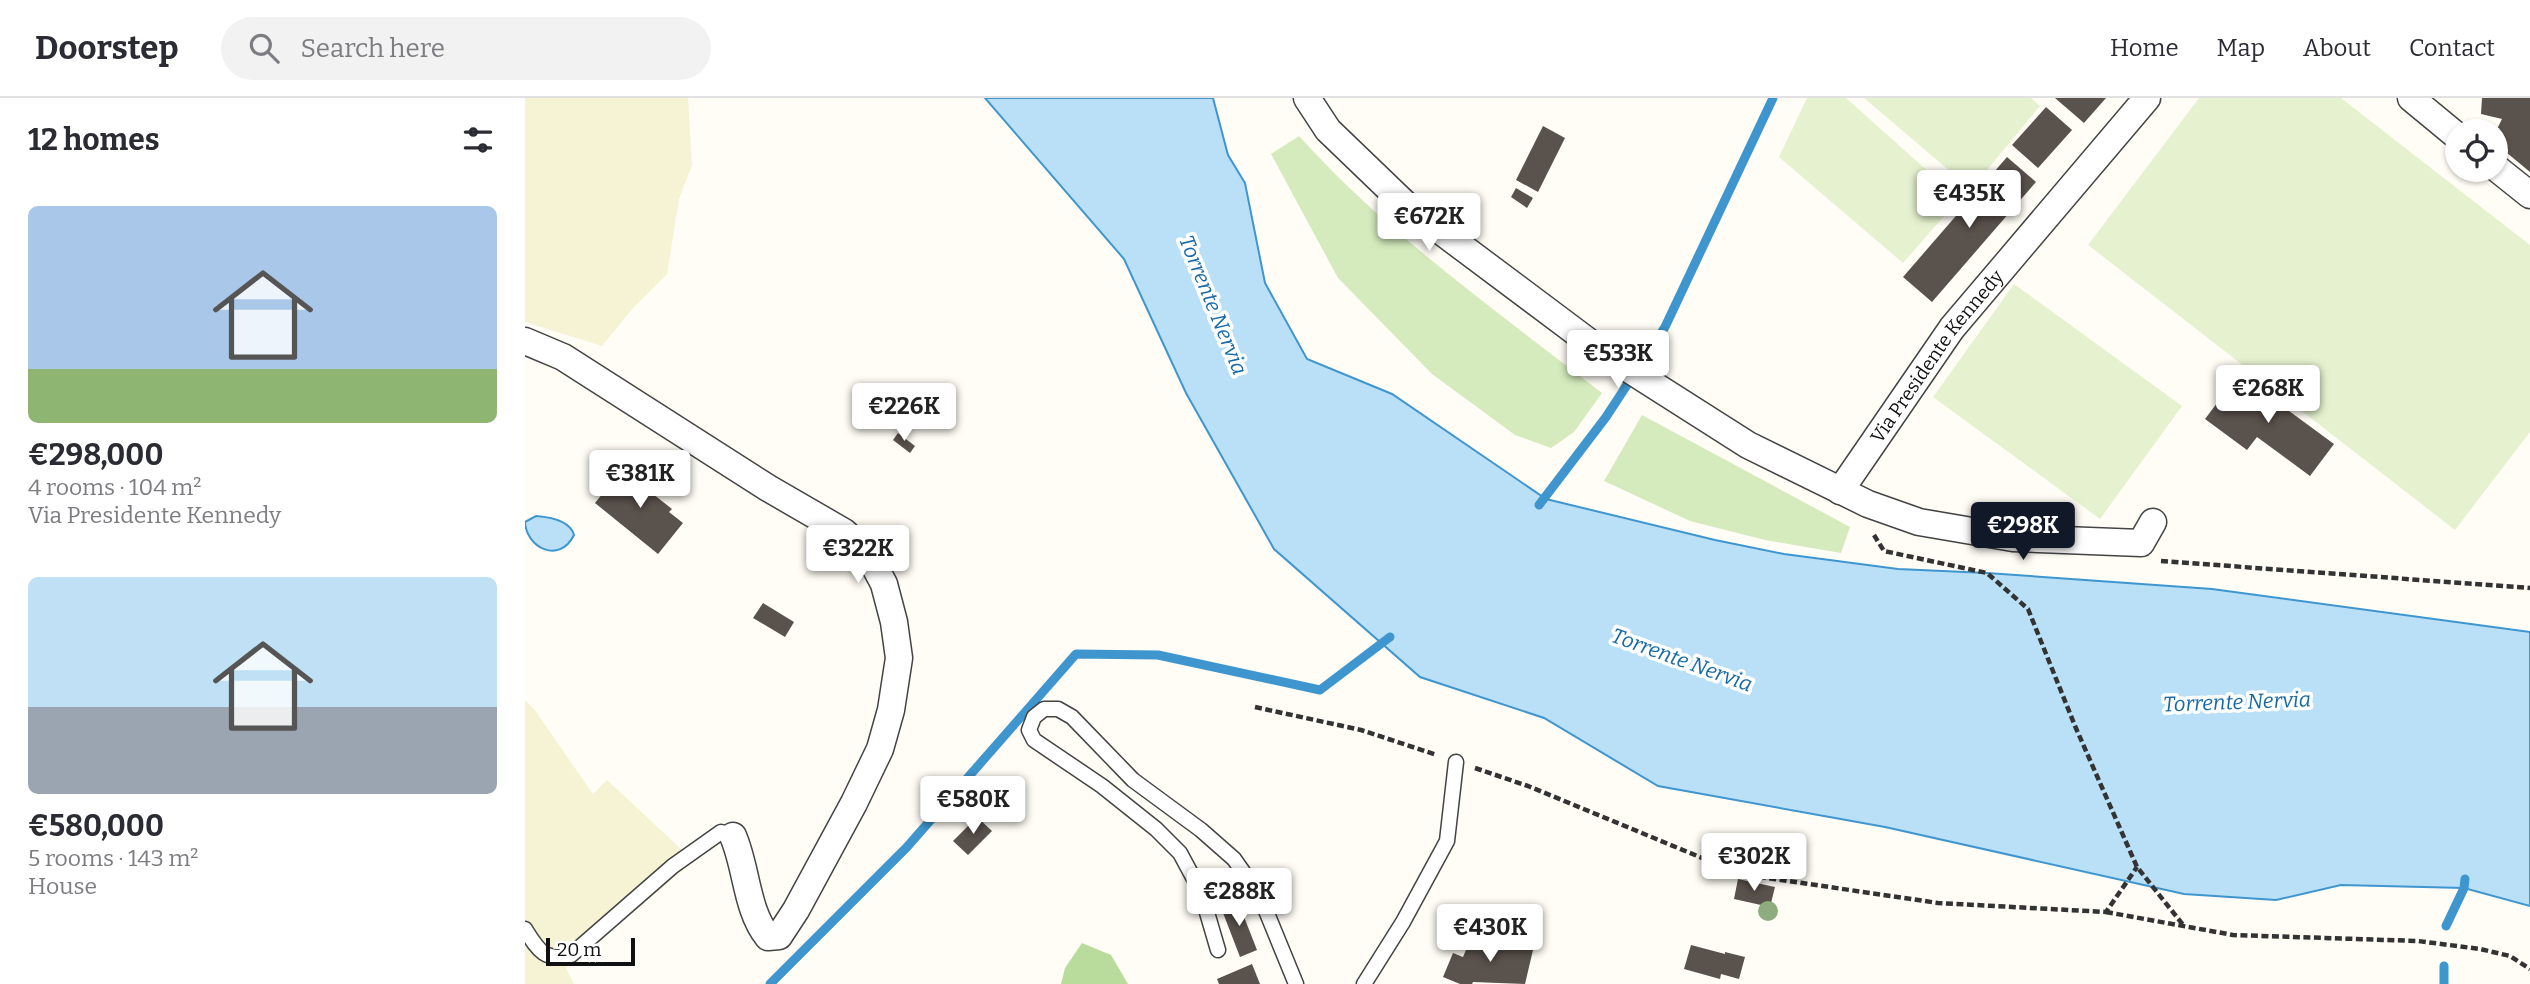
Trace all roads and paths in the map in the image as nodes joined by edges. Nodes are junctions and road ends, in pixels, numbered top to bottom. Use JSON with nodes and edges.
{"nodes":[{"id":1,"x":1307,"y":98,"type":"edge"},
{"id":2,"x":2147,"y":98,"type":"edge"},
{"id":3,"x":2411,"y":98,"type":"edge"},
{"id":4,"x":2445,"y":126,"type":"edge"},
{"id":5,"x":2508,"y":177,"type":"edge"},
{"id":6,"x":2530,"y":195,"type":"edge"},
{"id":7,"x":525,"y":341,"type":"edge"},
{"id":8,"x":1840,"y":491,"type":"junction"},
{"id":9,"x":2153,"y":522,"type":"dead end"},
{"id":10,"x":1987,"y":573,"type":"dead end"},
{"id":11,"x":1255,"y":707,"type":"dead end"},
{"id":12,"x":1456,"y":762,"type":"junction"},
{"id":13,"x":733,"y":836,"type":"joint"},
{"id":14,"x":2137,"y":867,"type":"junction"},
{"id":15,"x":2106,"y":912,"type":"junction"},
{"id":16,"x":2184,"y":926,"type":"junction"},
{"id":17,"x":525,"y":929,"type":"edge"},
{"id":18,"x":1218,"y":950,"type":"dead end"},
{"id":19,"x":2530,"y":968,"type":"edge"},
{"id":20,"x":1296,"y":984,"type":"edge"},
{"id":21,"x":1364,"y":984,"type":"edge"}],
"edges":[{"from":1,"to":8,"type":"street"},
{"from":2,"to":8,"type":"street","name":"Via Presidente Kennedy"},
{"from":3,"to":4,"type":"street"},
{"from":5,"to":6,"type":"street"},
{"from":7,"to":13,"type":"street"},
{"from":8,"to":9,"type":"street"},
{"from":10,"to":14,"type":"path"},
{"from":11,"to":12,"type":"path"},
{"from":12,"to":15,"type":"path"},
{"from":12,"to":21,"type":"lane"},
{"from":13,"to":17,"type":"lane"},
{"from":14,"to":15,"type":"path"},
{"from":14,"to":16,"type":"path"},
{"from":15,"to":16,"type":"path"},
{"from":16,"to":19,"type":"path"},
{"from":18,"to":20,"type":"lane"}]}
